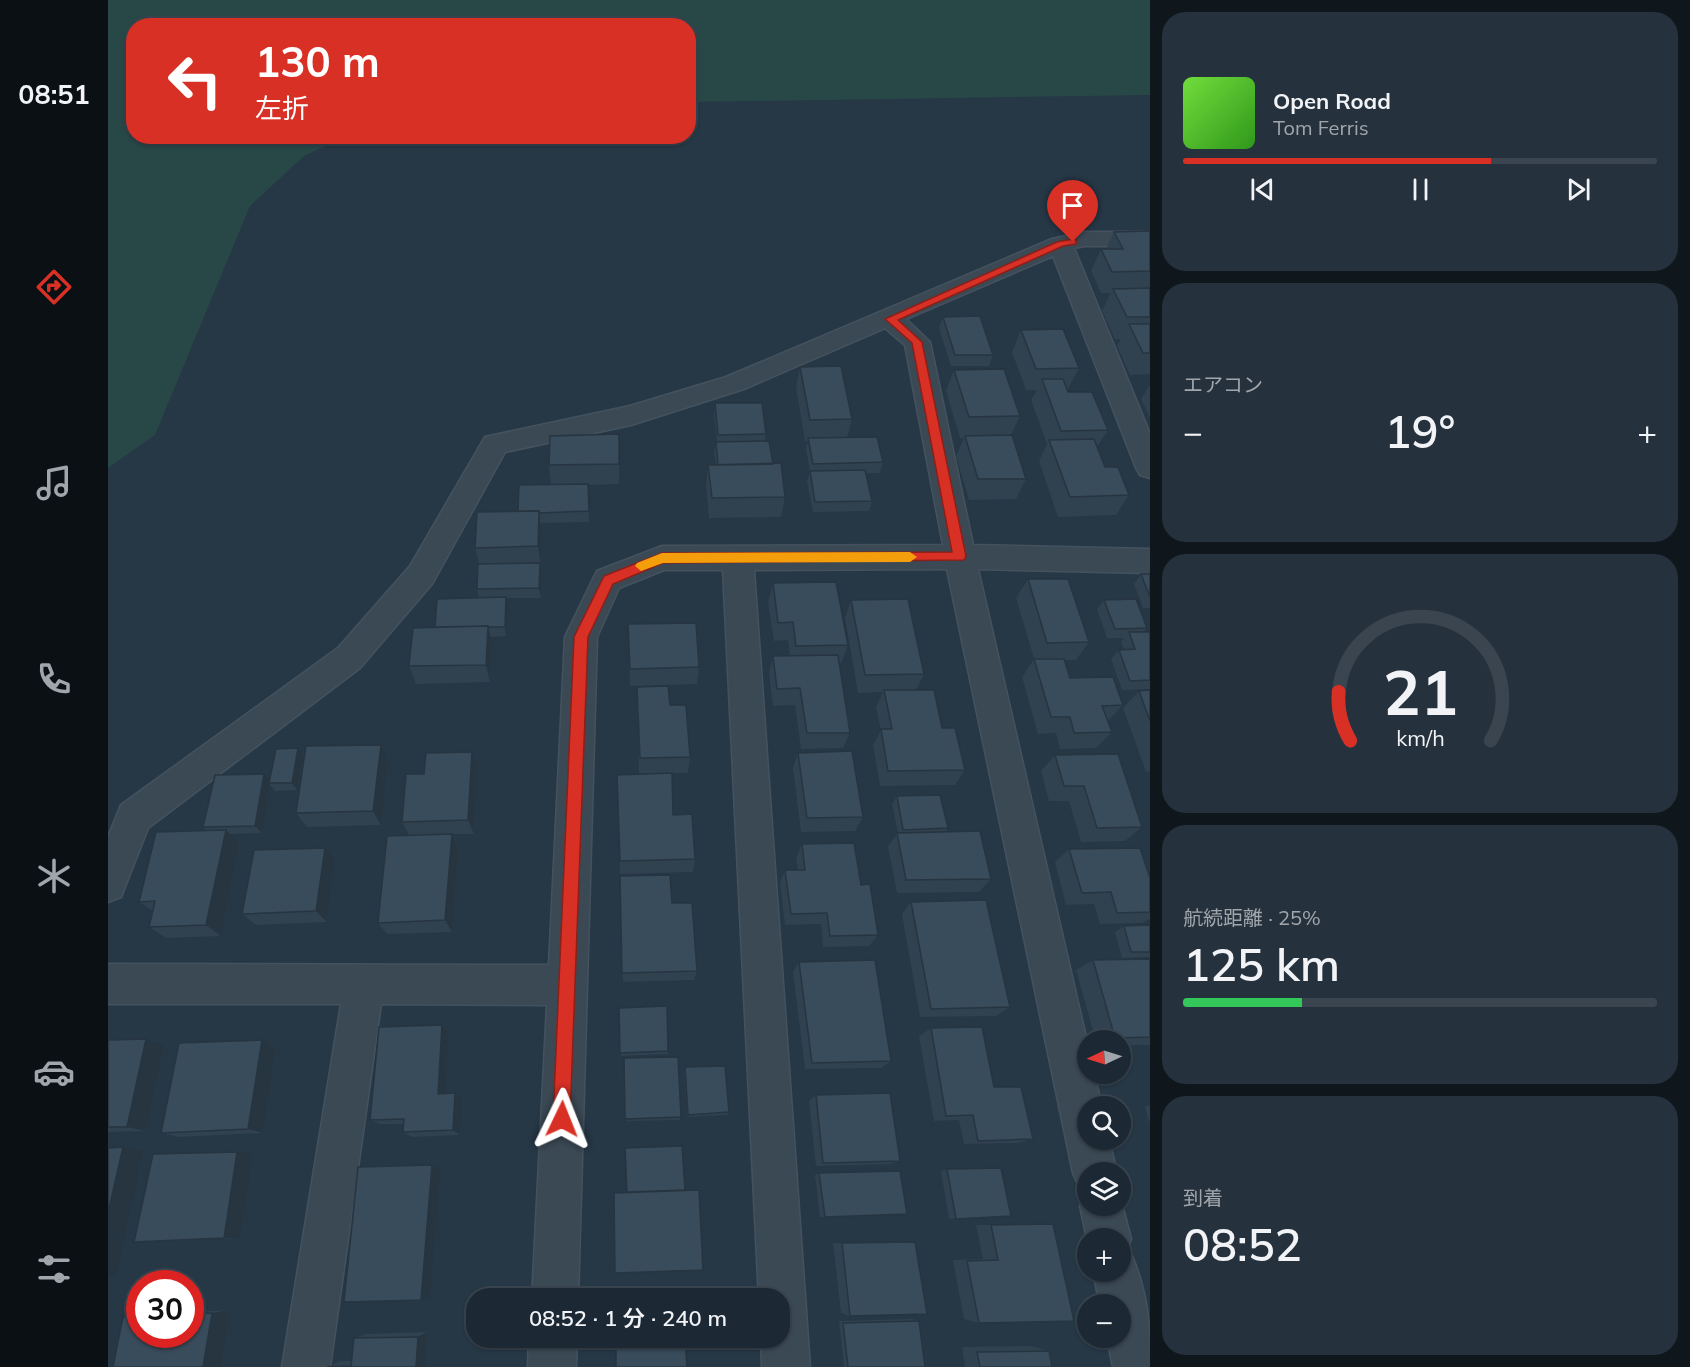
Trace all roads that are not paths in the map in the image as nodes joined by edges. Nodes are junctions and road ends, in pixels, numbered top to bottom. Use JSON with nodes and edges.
{"nodes":[{"id":1,"x":1150,"y":239,"type":"edge"},
{"id":2,"x":1060,"y":244,"type":"junction"},
{"id":3,"x":890,"y":319,"type":"junction"},
{"id":4,"x":1150,"y":468,"type":"edge"},
{"id":5,"x":960,"y":556,"type":"junction"},
{"id":6,"x":738,"y":558,"type":"junction"},
{"id":7,"x":1150,"y":561,"type":"edge"},
{"id":8,"x":108,"y":884,"type":"edge"},
{"id":9,"x":108,"y":984,"type":"edge"},
{"id":10,"x":567,"y":985,"type":"junction"},
{"id":11,"x":364,"y":986,"type":"junction"},
{"id":12,"x":1093,"y":1162,"type":"edge"},
{"id":13,"x":1118,"y":1282,"type":"edge"},
{"id":14,"x":555,"y":1288,"type":"edge"},
{"id":15,"x":553,"y":1348,"type":"edge"},
{"id":16,"x":306,"y":1367,"type":"edge"},
{"id":17,"x":552,"y":1367,"type":"edge"},
{"id":18,"x":786,"y":1367,"type":"edge"},
{"id":19,"x":1137,"y":1367,"type":"edge"}],
"edges":[{"from":1,"to":2,"type":"street"},
{"from":2,"to":3,"type":"street"},
{"from":2,"to":4,"type":"street"},
{"from":3,"to":5,"type":"street"},
{"from":3,"to":8,"type":"street"},
{"from":5,"to":6,"type":"street"},
{"from":5,"to":7,"type":"street"},
{"from":5,"to":12,"type":"street"},
{"from":6,"to":10,"type":"street"},
{"from":6,"to":18,"type":"street"},
{"from":9,"to":11,"type":"street"},
{"from":10,"to":11,"type":"street"},
{"from":10,"to":14,"type":"street"},
{"from":11,"to":16,"type":"street"},
{"from":13,"to":19,"type":"street"},
{"from":15,"to":17,"type":"street"}]}
